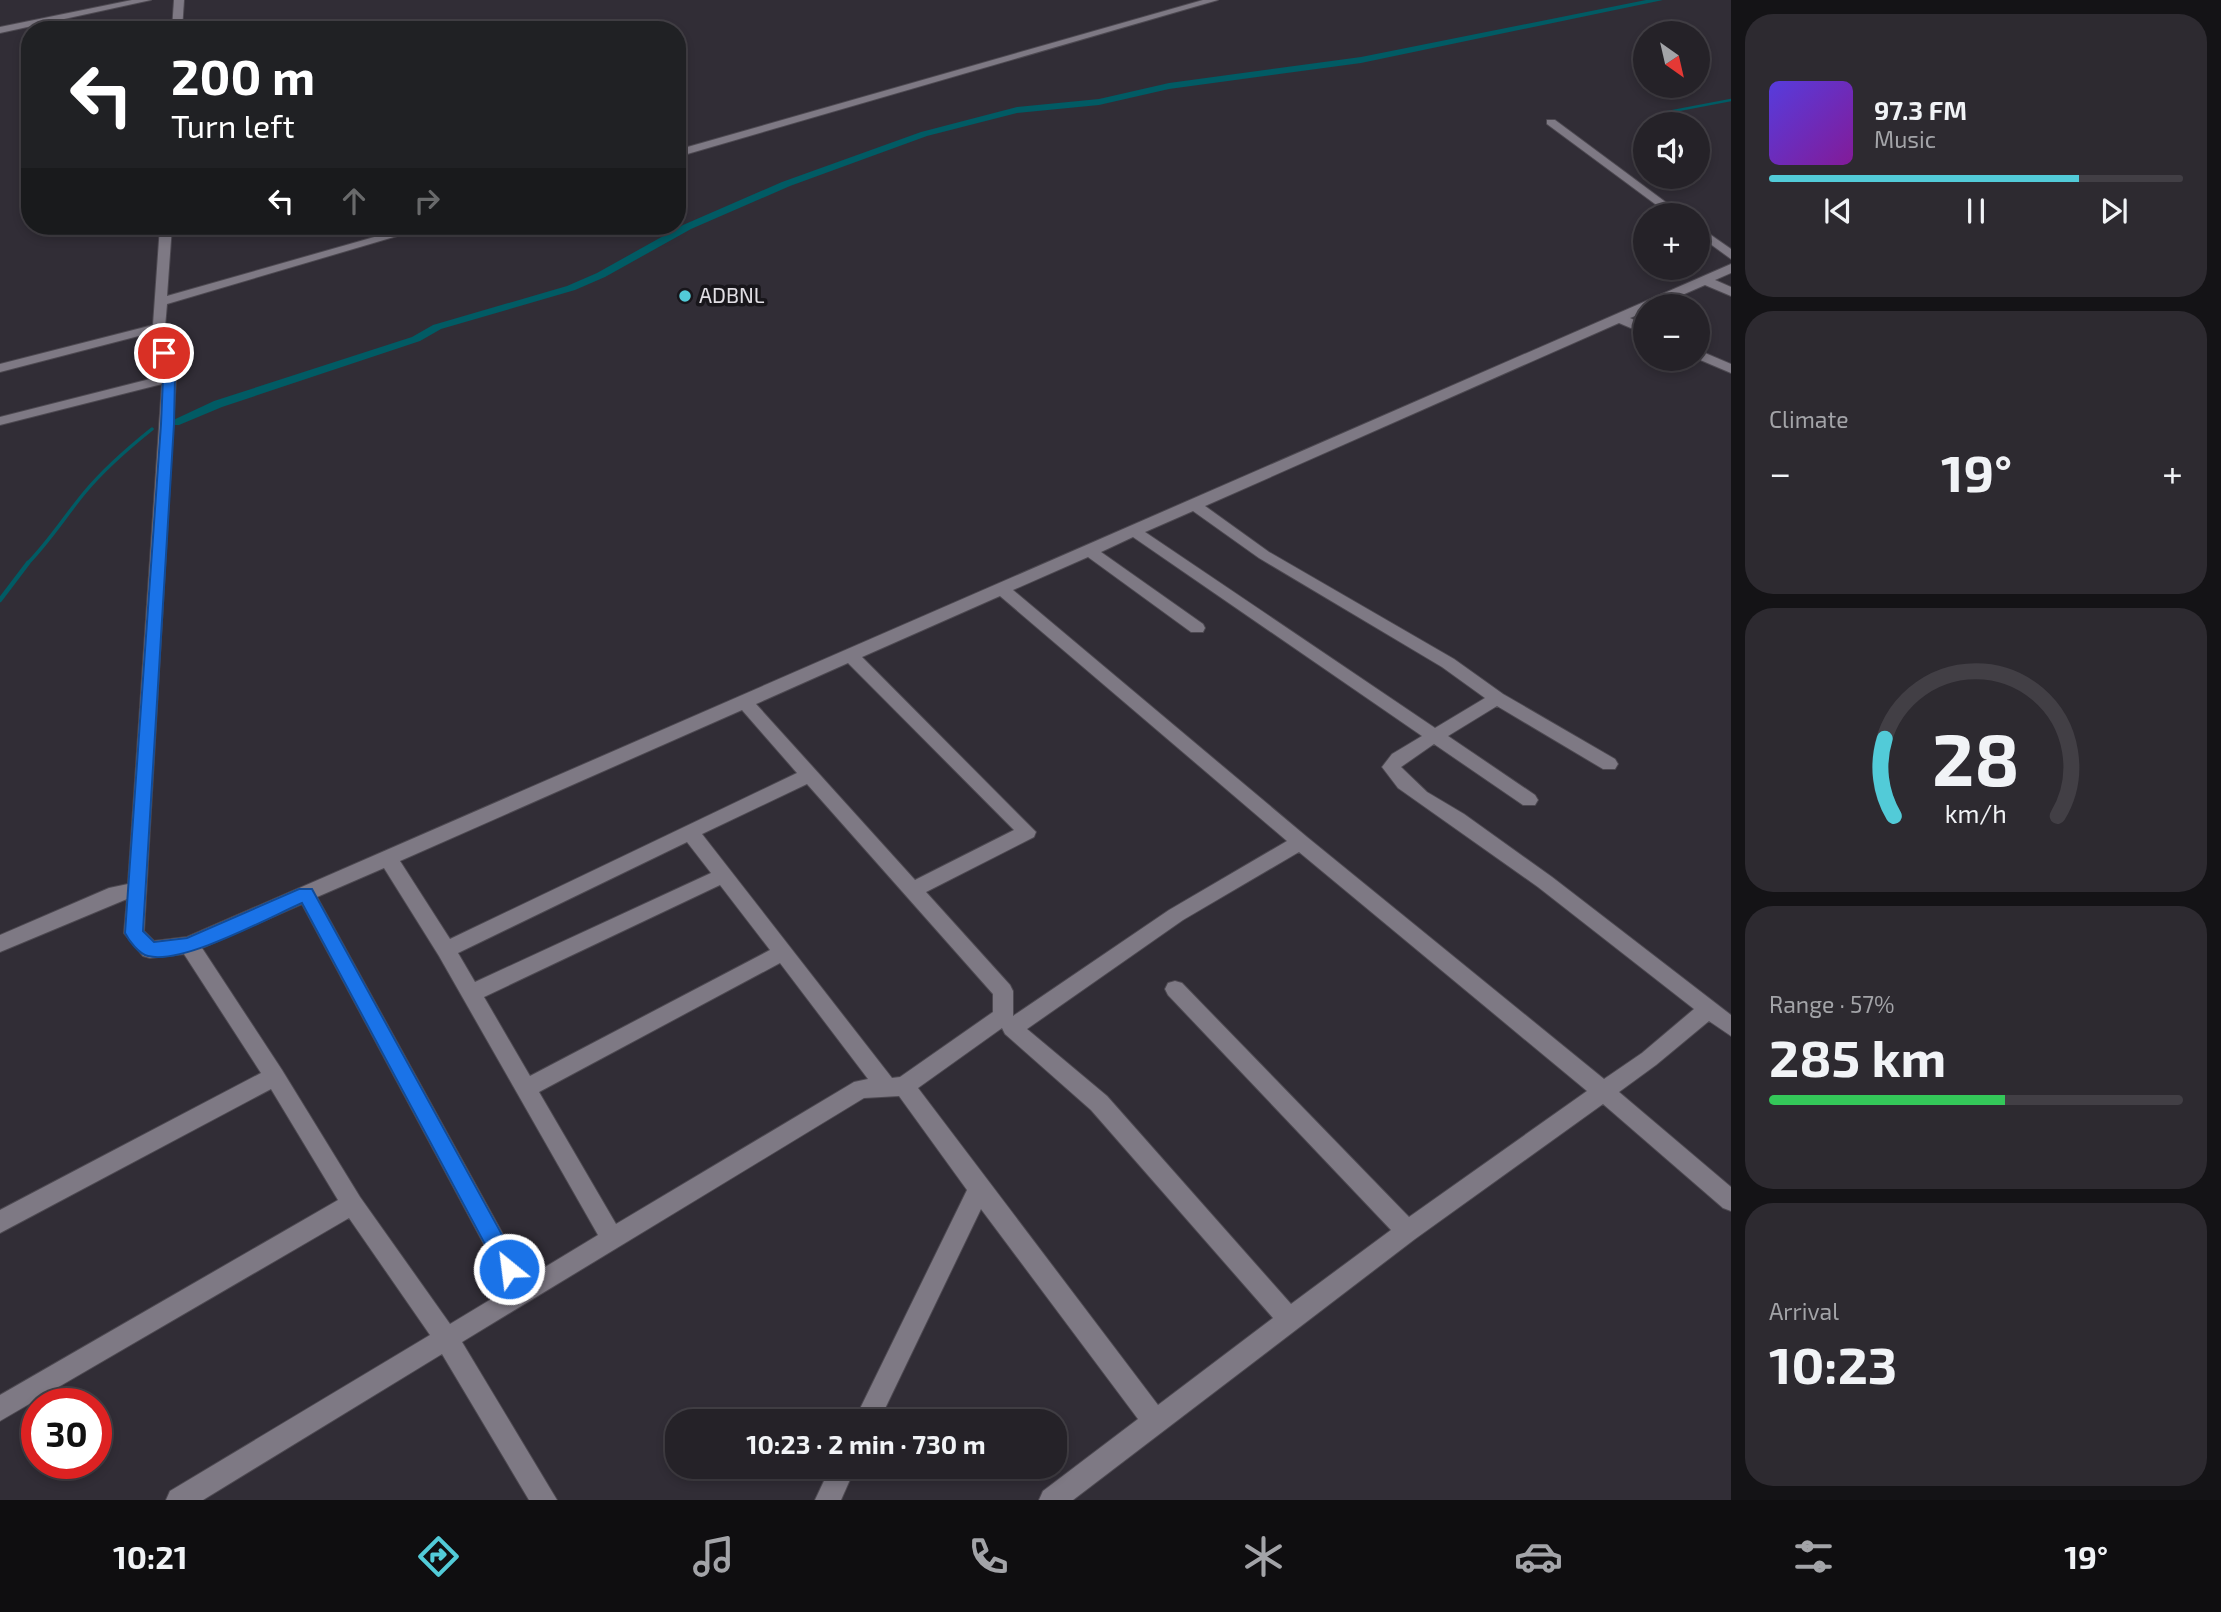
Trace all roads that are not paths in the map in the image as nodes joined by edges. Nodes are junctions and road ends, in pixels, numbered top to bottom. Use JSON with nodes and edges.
{"nodes":[{"id":1,"x":146,"y":0,"type":"edge"},
{"id":2,"x":179,"y":0,"type":"edge"},
{"id":3,"x":1213,"y":0,"type":"edge"},
{"id":4,"x":45,"y":21,"type":"edge"},
{"id":5,"x":178,"y":21,"type":"edge"},
{"id":6,"x":21,"y":26,"type":"edge"},
{"id":7,"x":0,"y":30,"type":"edge"},
{"id":8,"x":1551,"y":122,"type":"dead end"},
{"id":9,"x":686,"y":151,"type":"edge"},
{"id":10,"x":1661,"y":203,"type":"edge"},
{"id":11,"x":166,"y":235,"type":"edge"},
{"id":12,"x":393,"y":235,"type":"edge"},
{"id":13,"x":1710,"y":239,"type":"edge"},
{"id":14,"x":1731,"y":255,"type":"edge"},
{"id":15,"x":1731,"y":268,"type":"edge"},
{"id":16,"x":1710,"y":278,"type":"edge"},
{"id":17,"x":1705,"y":280,"type":"joint"},
{"id":18,"x":1731,"y":292,"type":"edge"},
{"id":19,"x":1674,"y":294,"type":"edge"},
{"id":20,"x":162,"y":301,"type":"junction"},
{"id":21,"x":1633,"y":313,"type":"edge"},
{"id":22,"x":1620,"y":319,"type":"junction"},
{"id":23,"x":1633,"y":325,"type":"edge"},
{"id":24,"x":159,"y":327,"type":"junction"},
{"id":25,"x":1710,"y":359,"type":"edge"},
{"id":26,"x":0,"y":368,"type":"edge"},
{"id":27,"x":1731,"y":369,"type":"edge"},
{"id":28,"x":169,"y":378,"type":"junction"},
{"id":29,"x":0,"y":421,"type":"edge"},
{"id":30,"x":1195,"y":506,"type":"junction"},
{"id":31,"x":1135,"y":532,"type":"junction"},
{"id":32,"x":1091,"y":552,"type":"junction"},
{"id":33,"x":1003,"y":590,"type":"junction"},
{"id":34,"x":1197,"y":628,"type":"dead end"},
{"id":35,"x":851,"y":656,"type":"junction"},
{"id":36,"x":1497,"y":698,"type":"junction"},
{"id":37,"x":744,"y":703,"type":"junction"},
{"id":38,"x":1435,"y":736,"type":"junction"},
{"id":39,"x":1609,"y":764,"type":"dead end"},
{"id":40,"x":809,"y":775,"type":"junction"},
{"id":41,"x":1529,"y":800,"type":"dead end"},
{"id":42,"x":690,"y":832,"type":"junction"},
{"id":43,"x":1300,"y":842,"type":"junction"},
{"id":44,"x":388,"y":858,"type":"junction"},
{"id":45,"x":724,"y":875,"type":"junction"},
{"id":46,"x":137,"y":890,"type":"junction"},
{"id":47,"x":912,"y":890,"type":"junction"},
{"id":48,"x":306,"y":894,"type":"junction"},
{"id":49,"x":0,"y":944,"type":"edge"},
{"id":50,"x":189,"y":945,"type":"junction"},
{"id":51,"x":446,"y":950,"type":"junction"},
{"id":52,"x":781,"y":953,"type":"junction"},
{"id":53,"x":1175,"y":989,"type":"dead end"},
{"id":54,"x":470,"y":994,"type":"junction"},
{"id":55,"x":1709,"y":1009,"type":"junction"},
{"id":56,"x":1007,"y":1022,"type":"junction"},
{"id":57,"x":1731,"y":1027,"type":"edge"},
{"id":58,"x":275,"y":1076,"type":"junction"},
{"id":59,"x":895,"y":1086,"type":"junction"},
{"id":60,"x":526,"y":1089,"type":"junction"},
{"id":61,"x":1603,"y":1091,"type":"junction"},
{"id":62,"x":979,"y":1189,"type":"junction"},
{"id":63,"x":1731,"y":1200,"type":"edge"},
{"id":64,"x":352,"y":1204,"type":"junction"},
{"id":65,"x":0,"y":1223,"type":"edge"},
{"id":66,"x":1407,"y":1231,"type":"junction"},
{"id":67,"x":612,"y":1238,"type":"junction"},
{"id":68,"x":522,"y":1292,"type":"junction"},
{"id":69,"x":1289,"y":1320,"type":"junction"},
{"id":70,"x":446,"y":1338,"type":"junction"},
{"id":71,"x":0,"y":1409,"type":"edge"},
{"id":72,"x":872,"y":1409,"type":"edge"},
{"id":73,"x":1155,"y":1420,"type":"junction"},
{"id":74,"x":838,"y":1479,"type":"edge"},
{"id":75,"x":179,"y":1500,"type":"edge"},
{"id":76,"x":544,"y":1500,"type":"edge"},
{"id":77,"x":828,"y":1500,"type":"edge"},
{"id":78,"x":1052,"y":1500,"type":"edge"}],
"edges":[{"from":1,"to":4,"type":"street"},
{"from":2,"to":5,"type":"street"},
{"from":3,"to":9,"type":"street"},
{"from":6,"to":7,"type":"street"},
{"from":8,"to":10,"type":"street"},
{"from":11,"to":20,"type":"street"},
{"from":12,"to":20,"type":"street"},
{"from":13,"to":14,"type":"street"},
{"from":15,"to":16,"type":"street"},
{"from":17,"to":18,"type":"street"},
{"from":17,"to":19,"type":"street"},
{"from":20,"to":24,"type":"street"},
{"from":21,"to":22,"type":"street"},
{"from":22,"to":23,"type":"street"},
{"from":22,"to":30,"type":"street"},
{"from":24,"to":26,"type":"street"},
{"from":24,"to":28,"type":"street"},
{"from":25,"to":27,"type":"street"},
{"from":28,"to":29,"type":"street"},
{"from":28,"to":46,"type":"street"},
{"from":30,"to":31,"type":"street"},
{"from":30,"to":36,"type":"street"},
{"from":31,"to":32,"type":"street"},
{"from":31,"to":38,"type":"street"},
{"from":32,"to":33,"type":"street"},
{"from":32,"to":34,"type":"street"},
{"from":33,"to":35,"type":"street"},
{"from":33,"to":43,"type":"street"},
{"from":35,"to":37,"type":"street"},
{"from":35,"to":47,"type":"street"},
{"from":36,"to":38,"type":"street"},
{"from":36,"to":39,"type":"street"},
{"from":37,"to":40,"type":"street"},
{"from":37,"to":44,"type":"street"},
{"from":38,"to":41,"type":"street"},
{"from":38,"to":55,"type":"street"},
{"from":40,"to":42,"type":"street"},
{"from":40,"to":47,"type":"street"},
{"from":42,"to":45,"type":"street"},
{"from":42,"to":51,"type":"street"},
{"from":43,"to":56,"type":"street"},
{"from":43,"to":61,"type":"street"},
{"from":44,"to":48,"type":"street"},
{"from":44,"to":51,"type":"street"},
{"from":45,"to":52,"type":"street"},
{"from":45,"to":54,"type":"street"},
{"from":46,"to":49,"type":"street"},
{"from":46,"to":50,"type":"street"},
{"from":47,"to":56,"type":"street"},
{"from":48,"to":50,"type":"street"},
{"from":48,"to":68,"type":"street"},
{"from":50,"to":58,"type":"street"},
{"from":51,"to":54,"type":"street"},
{"from":52,"to":59,"type":"street"},
{"from":52,"to":60,"type":"street"},
{"from":53,"to":66,"type":"street"},
{"from":54,"to":60,"type":"street"},
{"from":55,"to":57,"type":"street"},
{"from":55,"to":61,"type":"street"},
{"from":56,"to":59,"type":"street"},
{"from":56,"to":69,"type":"street"},
{"from":58,"to":64,"type":"street"},
{"from":58,"to":65,"type":"street"},
{"from":59,"to":62,"type":"street"},
{"from":59,"to":67,"type":"street"},
{"from":60,"to":67,"type":"street"},
{"from":61,"to":63,"type":"street"},
{"from":61,"to":66,"type":"street"},
{"from":62,"to":72,"type":"street"},
{"from":62,"to":73,"type":"street"},
{"from":64,"to":70,"type":"street"},
{"from":64,"to":71,"type":"street"},
{"from":66,"to":69,"type":"street"},
{"from":67,"to":68,"type":"street"},
{"from":68,"to":70,"type":"street"},
{"from":69,"to":73,"type":"street"},
{"from":70,"to":75,"type":"street"},
{"from":70,"to":76,"type":"street"},
{"from":73,"to":78,"type":"street"},
{"from":74,"to":77,"type":"street"}]}
